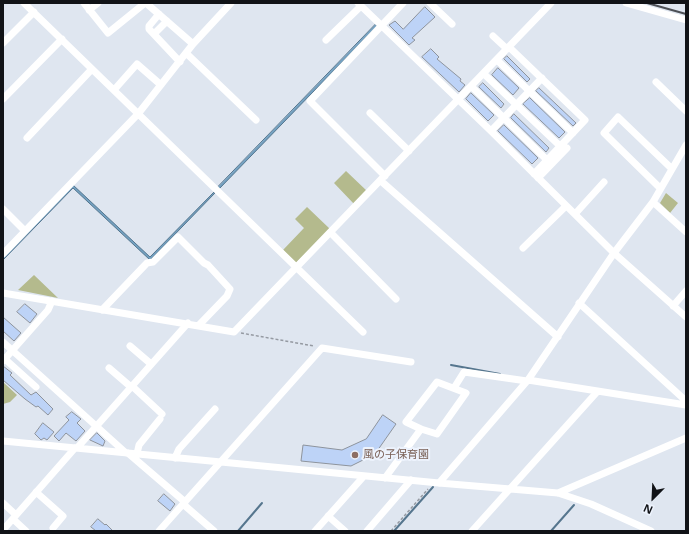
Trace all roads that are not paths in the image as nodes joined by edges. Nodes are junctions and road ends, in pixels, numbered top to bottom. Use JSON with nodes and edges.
{"nodes":[{"id":1,"x":24,"y":3,"type":"edge"},
{"id":2,"x":84,"y":3,"type":"edge"},
{"id":3,"x":98,"y":3,"type":"edge"},
{"id":4,"x":146,"y":3,"type":"edge"},
{"id":5,"x":231,"y":3,"type":"edge"},
{"id":6,"x":403,"y":3,"type":"edge"},
{"id":7,"x":430,"y":3,"type":"edge"},
{"id":8,"x":551,"y":3,"type":"edge"},
{"id":9,"x":626,"y":3,"type":"edge"},
{"id":10,"x":360,"y":4,"type":"edge"},
{"id":11,"x":89,"y":10,"type":"junction"},
{"id":12,"x":34,"y":12,"type":"junction"},
{"id":13,"x":159,"y":14,"type":"junction"},
{"id":14,"x":686,"y":20,"type":"edge"},
{"id":15,"x":167,"y":21,"type":"junction"},
{"id":16,"x":452,"y":24,"type":"dead end"},
{"id":17,"x":382,"y":26,"type":"junction"},
{"id":18,"x":154,"y":34,"type":"junction"},
{"id":19,"x":493,"y":36,"type":"dead end"},
{"id":20,"x":62,"y":39,"type":"junction"},
{"id":21,"x":326,"y":40,"type":"dead end"},
{"id":22,"x":3,"y":43,"type":"edge"},
{"id":23,"x":193,"y":44,"type":"junction"},
{"id":24,"x":508,"y":48,"type":"junction"},
{"id":25,"x":186,"y":53,"type":"junction"},
{"id":26,"x":497,"y":60,"type":"junction"},
{"id":27,"x":180,"y":62,"type":"junction"},
{"id":28,"x":92,"y":69,"type":"junction"},
{"id":29,"x":484,"y":74,"type":"junction"},
{"id":30,"x":542,"y":78,"type":"junction"},
{"id":31,"x":656,"y":82,"type":"dead end"},
{"id":32,"x":161,"y":85,"type":"junction"},
{"id":33,"x":472,"y":87,"type":"junction"},
{"id":34,"x":114,"y":90,"type":"junction"},
{"id":35,"x":530,"y":91,"type":"junction"},
{"id":36,"x":3,"y":99,"type":"edge"},
{"id":37,"x":459,"y":100,"type":"junction"},
{"id":38,"x":516,"y":105,"type":"junction"},
{"id":39,"x":686,"y":111,"type":"edge"},
{"id":40,"x":370,"y":113,"type":"dead end"},
{"id":41,"x":138,"y":114,"type":"junction"},
{"id":42,"x":504,"y":118,"type":"junction"},
{"id":43,"x":256,"y":120,"type":"dead end"},
{"id":44,"x":491,"y":131,"type":"junction"},
{"id":45,"x":573,"y":133,"type":"junction"},
{"id":46,"x":27,"y":138,"type":"dead end"},
{"id":47,"x":686,"y":145,"type":"edge"},
{"id":48,"x":563,"y":147,"type":"junction"},
{"id":49,"x":409,"y":151,"type":"junction"},
{"id":50,"x":548,"y":160,"type":"junction"},
{"id":51,"x":671,"y":168,"type":"junction"},
{"id":52,"x":536,"y":176,"type":"junction"},
{"id":53,"x":383,"y":178,"type":"junction"},
{"id":54,"x":604,"y":182,"type":"dead end"},
{"id":55,"x":660,"y":188,"type":"junction"},
{"id":56,"x":653,"y":202,"type":"junction"},
{"id":57,"x":566,"y":206,"type":"junction"},
{"id":58,"x":3,"y":209,"type":"edge"},
{"id":59,"x":575,"y":214,"type":"junction"},
{"id":60,"x":25,"y":232,"type":"junction"},
{"id":61,"x":686,"y":232,"type":"edge"},
{"id":62,"x":331,"y":233,"type":"junction"},
{"id":63,"x":523,"y":248,"type":"dead end"},
{"id":64,"x":614,"y":253,"type":"junction"},
{"id":65,"x":3,"y":254,"type":"edge"},
{"id":66,"x":297,"y":268,"type":"junction"},
{"id":67,"x":686,"y":291,"type":"edge"},
{"id":68,"x":3,"y":293,"type":"edge"},
{"id":69,"x":396,"y":299,"type":"dead end"},
{"id":70,"x":52,"y":301,"type":"junction"},
{"id":71,"x":579,"y":303,"type":"junction"},
{"id":72,"x":673,"y":306,"type":"junction"},
{"id":73,"x":102,"y":310,"type":"junction"},
{"id":74,"x":686,"y":317,"type":"edge"},
{"id":75,"x":188,"y":323,"type":"junction"},
{"id":76,"x":199,"y":325,"type":"junction"},
{"id":77,"x":363,"y":332,"type":"dead end"},
{"id":78,"x":558,"y":337,"type":"junction"},
{"id":79,"x":3,"y":342,"type":"edge"},
{"id":80,"x":130,"y":346,"type":"dead end"},
{"id":81,"x":13,"y":350,"type":"junction"},
{"id":82,"x":4,"y":360,"type":"edge"},
{"id":83,"x":412,"y":362,"type":"dead end"},
{"id":84,"x":151,"y":364,"type":"junction"},
{"id":85,"x":109,"y":368,"type":"dead end"},
{"id":86,"x":527,"y":380,"type":"junction"},
{"id":87,"x":132,"y":386,"type":"junction"},
{"id":88,"x":36,"y":387,"type":"dead end"},
{"id":89,"x":454,"y":388,"type":"junction"},
{"id":90,"x":598,"y":392,"type":"junction"},
{"id":91,"x":686,"y":401,"type":"edge"},
{"id":92,"x":686,"y":405,"type":"edge"},
{"id":93,"x":215,"y":409,"type":"dead end"},
{"id":94,"x":96,"y":425,"type":"junction"},
{"id":95,"x":421,"y":428,"type":"junction"},
{"id":96,"x":686,"y":438,"type":"edge"},
{"id":97,"x":3,"y":442,"type":"edge"},
{"id":98,"x":76,"y":448,"type":"junction"},
{"id":99,"x":127,"y":453,"type":"junction"},
{"id":100,"x":137,"y":454,"type":"junction"},
{"id":101,"x":175,"y":458,"type":"junction"},
{"id":102,"x":220,"y":463,"type":"junction"},
{"id":103,"x":364,"y":476,"type":"junction"},
{"id":104,"x":385,"y":478,"type":"junction"},
{"id":105,"x":411,"y":480,"type":"junction"},
{"id":106,"x":436,"y":483,"type":"junction"},
{"id":107,"x":510,"y":489,"type":"junction"},
{"id":108,"x":36,"y":492,"type":"junction"},
{"id":109,"x":558,"y":493,"type":"junction"},
{"id":110,"x":3,"y":503,"type":"edge"},
{"id":111,"x":184,"y":503,"type":"junction"},
{"id":112,"x":328,"y":516,"type":"junction"},
{"id":113,"x":14,"y":517,"type":"junction"},
{"id":114,"x":53,"y":528,"type":"dead end"},
{"id":115,"x":3,"y":530,"type":"edge"},
{"id":116,"x":26,"y":531,"type":"edge"},
{"id":117,"x":159,"y":531,"type":"edge"},
{"id":118,"x":214,"y":531,"type":"edge"},
{"id":119,"x":315,"y":531,"type":"edge"},
{"id":120,"x":345,"y":531,"type":"edge"},
{"id":121,"x":367,"y":531,"type":"edge"},
{"id":122,"x":472,"y":531,"type":"edge"},
{"id":123,"x":651,"y":531,"type":"edge"}],
"edges":[{"from":1,"to":12,"type":"street"},
{"from":2,"to":11,"type":"street"},
{"from":3,"to":11,"type":"street"},
{"from":4,"to":11,"type":"street"},
{"from":4,"to":13,"type":"street"},
{"from":5,"to":23,"type":"street"},
{"from":6,"to":17,"type":"street"},
{"from":7,"to":16,"type":"street"},
{"from":8,"to":24,"type":"street"},
{"from":9,"to":14,"type":"street"},
{"from":10,"to":17,"type":"street"},
{"from":10,"to":21,"type":"street"},
{"from":12,"to":20,"type":"street"},
{"from":12,"to":22,"type":"street"},
{"from":13,"to":15,"type":"street"},
{"from":13,"to":18,"type":"street"},
{"from":15,"to":18,"type":"street"},
{"from":15,"to":23,"type":"street"},
{"from":17,"to":37,"type":"street"},
{"from":17,"to":53,"type":"street"},
{"from":18,"to":27,"type":"street"},
{"from":19,"to":24,"type":"street"},
{"from":20,"to":28,"type":"street"},
{"from":20,"to":36,"type":"street"},
{"from":23,"to":25,"type":"street"},
{"from":24,"to":26,"type":"street"},
{"from":24,"to":30,"type":"street"},
{"from":25,"to":27,"type":"street"},
{"from":25,"to":43,"type":"street"},
{"from":26,"to":29,"type":"street"},
{"from":26,"to":35,"type":"street"},
{"from":27,"to":32,"type":"street"},
{"from":28,"to":34,"type":"street"},
{"from":28,"to":46,"type":"street"},
{"from":29,"to":33,"type":"street"},
{"from":29,"to":38,"type":"street"},
{"from":30,"to":35,"type":"street"},
{"from":30,"to":45,"type":"street"},
{"from":31,"to":39,"type":"street"},
{"from":32,"to":34,"type":"street"},
{"from":32,"to":41,"type":"street"},
{"from":33,"to":37,"type":"street"},
{"from":33,"to":42,"type":"street"},
{"from":34,"to":41,"type":"street"},
{"from":35,"to":38,"type":"street"},
{"from":35,"to":45,"type":"street"},
{"from":37,"to":44,"type":"street"},
{"from":37,"to":49,"type":"street"},
{"from":38,"to":42,"type":"street"},
{"from":38,"to":48,"type":"street"},
{"from":40,"to":49,"type":"street"},
{"from":41,"to":60,"type":"street"},
{"from":41,"to":66,"type":"street"},
{"from":42,"to":44,"type":"street"},
{"from":42,"to":50,"type":"street"},
{"from":44,"to":52,"type":"street"},
{"from":45,"to":48,"type":"street"},
{"from":47,"to":51,"type":"street"},
{"from":48,"to":50,"type":"street"},
{"from":48,"to":52,"type":"street"},
{"from":49,"to":53,"type":"street"},
{"from":50,"to":52,"type":"street"},
{"from":51,"to":55,"type":"street"},
{"from":51,"to":55,"type":"street"},
{"from":52,"to":57,"type":"street"},
{"from":53,"to":62,"type":"street"},
{"from":53,"to":78,"type":"street"},
{"from":54,"to":59,"type":"street"},
{"from":55,"to":56,"type":"street"},
{"from":56,"to":61,"type":"street"},
{"from":56,"to":64,"type":"street"},
{"from":57,"to":59,"type":"street"},
{"from":57,"to":63,"type":"street"},
{"from":58,"to":60,"type":"street"},
{"from":59,"to":64,"type":"street"},
{"from":60,"to":65,"type":"street"},
{"from":62,"to":66,"type":"street"},
{"from":62,"to":69,"type":"street"},
{"from":64,"to":71,"type":"street"},
{"from":64,"to":72,"type":"street"},
{"from":66,"to":76,"type":"street"},
{"from":66,"to":77,"type":"street"},
{"from":67,"to":72,"type":"street"},
{"from":68,"to":70,"type":"street"},
{"from":70,"to":73,"type":"street"},
{"from":70,"to":81,"type":"street"},
{"from":71,"to":78,"type":"street"},
{"from":71,"to":91,"type":"street"},
{"from":72,"to":74,"type":"street"},
{"from":73,"to":75,"type":"street"},
{"from":73,"to":76,"type":"street"},
{"from":75,"to":76,"type":"street"},
{"from":75,"to":84,"type":"street"},
{"from":78,"to":86,"type":"street"},
{"from":79,"to":81,"type":"street"},
{"from":80,"to":84,"type":"street"},
{"from":81,"to":82,"type":"street"},
{"from":81,"to":94,"type":"street"},
{"from":82,"to":88,"type":"street"},
{"from":83,"to":102,"type":"street"},
{"from":84,"to":87,"type":"street"},
{"from":85,"to":87,"type":"street"},
{"from":86,"to":89,"type":"street"},
{"from":86,"to":90,"type":"street"},
{"from":86,"to":106,"type":"street"},
{"from":87,"to":94,"type":"street"},
{"from":87,"to":100,"type":"street"},
{"from":89,"to":95,"type":"street"},
{"from":89,"to":95,"type":"street"},
{"from":90,"to":92,"type":"street"},
{"from":90,"to":107,"type":"street"},
{"from":93,"to":101,"type":"street"},
{"from":94,"to":98,"type":"street"},
{"from":94,"to":99,"type":"street"},
{"from":95,"to":104,"type":"street"},
{"from":96,"to":109,"type":"street"},
{"from":97,"to":98,"type":"street"},
{"from":98,"to":99,"type":"street"},
{"from":98,"to":108,"type":"street"},
{"from":99,"to":100,"type":"street"},
{"from":99,"to":111,"type":"street"},
{"from":100,"to":101,"type":"street"},
{"from":101,"to":102,"type":"street"},
{"from":102,"to":103,"type":"street"},
{"from":102,"to":111,"type":"street"},
{"from":103,"to":104,"type":"street"},
{"from":103,"to":112,"type":"street"},
{"from":104,"to":105,"type":"street"},
{"from":105,"to":106,"type":"street"},
{"from":105,"to":121,"type":"street"},
{"from":106,"to":107,"type":"street"},
{"from":107,"to":109,"type":"street"},
{"from":107,"to":122,"type":"street"},
{"from":108,"to":113,"type":"street"},
{"from":108,"to":114,"type":"street"},
{"from":109,"to":123,"type":"street"},
{"from":110,"to":113,"type":"street"},
{"from":111,"to":117,"type":"street"},
{"from":111,"to":118,"type":"street"},
{"from":112,"to":119,"type":"street"},
{"from":112,"to":120,"type":"street"},
{"from":113,"to":115,"type":"street"},
{"from":113,"to":116,"type":"street"}]}
